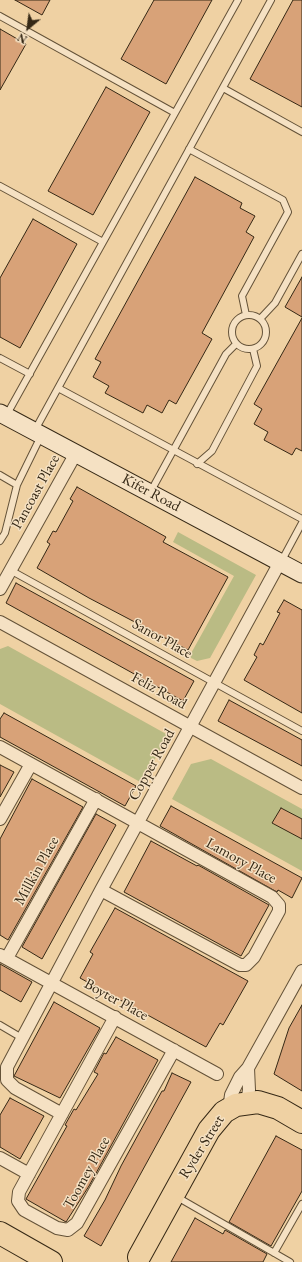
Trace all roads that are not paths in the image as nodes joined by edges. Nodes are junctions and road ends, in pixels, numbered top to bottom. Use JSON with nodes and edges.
{"nodes":[{"id":1,"x":238,"y":0,"type":"edge"},
{"id":2,"x":271,"y":0,"type":"edge"},
{"id":3,"x":0,"y":16,"type":"edge"},
{"id":4,"x":223,"y":88,"type":"junction"},
{"id":5,"x":176,"y":112,"type":"junction"},
{"id":6,"x":302,"y":132,"type":"edge"},
{"id":7,"x":189,"y":149,"type":"junction"},
{"id":8,"x":0,"y":186,"type":"edge"},
{"id":9,"x":103,"y":242,"type":"junction"},
{"id":10,"x":302,"y":254,"type":"edge"},
{"id":11,"x":246,"y":315,"type":"junction"},
{"id":12,"x":260,"y":319,"type":"junction"},
{"id":13,"x":236,"y":344,"type":"junction"},
{"id":14,"x":253,"y":349,"type":"junction"},
{"id":15,"x":0,"y":358,"type":"edge"},
{"id":16,"x":30,"y":374,"type":"junction"},
{"id":17,"x":58,"y":388,"type":"junction"},
{"id":18,"x":3,"y":414,"type":"edge"},
{"id":19,"x":38,"y":433,"type":"junction"},
{"id":20,"x":173,"y":451,"type":"junction"},
{"id":21,"x":76,"y":453,"type":"junction"},
{"id":22,"x":197,"y":464,"type":"junction"},
{"id":23,"x":0,"y":474,"type":"edge"},
{"id":24,"x":17,"y":485,"type":"junction"},
{"id":25,"x":150,"y":492,"type":"junction"},
{"id":26,"x":302,"y":519,"type":"edge"},
{"id":27,"x":302,"y":523,"type":"edge"},
{"id":28,"x":0,"y":541,"type":"edge"},
{"id":29,"x":280,"y":562,"type":"junction"},
{"id":30,"x":10,"y":570,"type":"junction"},
{"id":31,"x":302,"y":574,"type":"edge"},
{"id":32,"x":0,"y":589,"type":"edge"},
{"id":33,"x":0,"y":622,"type":"edge"},
{"id":34,"x":215,"y":683,"type":"junction"},
{"id":35,"x":191,"y":727,"type":"junction"},
{"id":36,"x":302,"y":731,"type":"edge"},
{"id":37,"x":0,"y":747,"type":"edge"},
{"id":38,"x":31,"y":764,"type":"junction"},
{"id":39,"x":302,"y":788,"type":"edge"},
{"id":40,"x":96,"y":800,"type":"junction"},
{"id":41,"x":0,"y":819,"type":"edge"},
{"id":42,"x":138,"y":823,"type":"junction"},
{"id":43,"x":101,"y":890,"type":"junction"},
{"id":44,"x":4,"y":956,"type":"edge"},
{"id":45,"x":302,"y":971,"type":"edge"},
{"id":46,"x":51,"y":982,"type":"junction"},
{"id":47,"x":115,"y":1017,"type":"junction"},
{"id":48,"x":0,"y":1026,"type":"edge"},
{"id":49,"x":22,"y":1038,"type":"junction"},
{"id":50,"x":174,"y":1050,"type":"junction"},
{"id":51,"x":248,"y":1068,"type":"junction"},
{"id":52,"x":217,"y":1074,"type":"dead end"},
{"id":53,"x":238,"y":1105,"type":"junction"},
{"id":54,"x":62,"y":1114,"type":"junction"},
{"id":55,"x":302,"y":1122,"type":"edge"},
{"id":56,"x":0,"y":1158,"type":"edge"},
{"id":57,"x":29,"y":1174,"type":"junction"},
{"id":58,"x":174,"y":1195,"type":"junction"},
{"id":59,"x":302,"y":1204,"type":"edge"},
{"id":60,"x":0,"y":1233,"type":"edge"},
{"id":61,"x":274,"y":1253,"type":"junction"},
{"id":62,"x":136,"y":1260,"type":"edge"},
{"id":63,"x":51,"y":1262,"type":"edge"},
{"id":64,"x":290,"y":1262,"type":"edge"}],
"edges":[{"from":1,"to":5,"type":"lane"},
{"from":2,"to":4,"type":"lane"},
{"from":3,"to":5,"type":"lane"},
{"from":4,"to":6,"type":"lane"},
{"from":4,"to":7,"type":"lane"},
{"from":5,"to":9,"type":"lane"},
{"from":7,"to":11,"type":"lane"},
{"from":7,"to":17,"type":"lane"},
{"from":8,"to":9,"type":"lane"},
{"from":9,"to":16,"type":"lane"},
{"from":10,"to":12,"type":"lane"},
{"from":11,"to":12,"type":"lane"},
{"from":11,"to":13,"type":"lane"},
{"from":12,"to":14,"type":"lane"},
{"from":13,"to":14,"type":"lane"},
{"from":13,"to":20,"type":"lane"},
{"from":14,"to":22,"type":"lane"},
{"from":15,"to":16,"type":"lane"},
{"from":16,"to":18,"type":"lane"},
{"from":17,"to":19,"type":"lane"},
{"from":17,"to":20,"type":"lane"},
{"from":18,"to":19,"type":"main road","name":"Kifer Road"},
{"from":19,"to":21,"type":"main road","name":"Kifer Road"},
{"from":19,"to":24,"type":"lane"},
{"from":20,"to":22,"type":"lane"},
{"from":20,"to":25,"type":"lane"},
{"from":21,"to":25,"type":"main road","name":"Kifer Road"},
{"from":21,"to":30,"type":"street","name":"Pancoast Place"},
{"from":22,"to":26,"type":"lane"},
{"from":23,"to":24,"type":"lane"},
{"from":24,"to":28,"type":"lane"},
{"from":25,"to":29,"type":"main road","name":"Kifer Road"},
{"from":27,"to":29,"type":"lane"},
{"from":29,"to":31,"type":"main road","name":"Kifer Road"},
{"from":29,"to":34,"type":"street","name":"Copper Road"},
{"from":30,"to":32,"type":"street","name":"Pancoast Place"},
{"from":30,"to":34,"type":"lane","name":"Sanor Place"},
{"from":33,"to":35,"type":"street","name":"Feliz Road"},
{"from":34,"to":35,"type":"street","name":"Copper Road"},
{"from":34,"to":36,"type":"lane","name":"Sanor Place"},
{"from":35,"to":39,"type":"street","name":"Feliz Road"},
{"from":35,"to":42,"type":"street","name":"Copper Road"},
{"from":37,"to":38,"type":"street","name":"Lamory Place"},
{"from":38,"to":40,"type":"street","name":"Lamory Place"},
{"from":38,"to":41,"type":"street"},
{"from":40,"to":42,"type":"street","name":"Lamory Place"},
{"from":40,"to":44,"type":"street","name":"Millkin Place"},
{"from":42,"to":43,"type":"street","name":"Copper Road"},
{"from":42,"to":43,"type":"street","name":"Lamory Place"},
{"from":43,"to":46,"type":"street","name":"Copper Road"},
{"from":44,"to":46,"type":"street","name":"Boyter Place"},
{"from":45,"to":51,"type":"street"},
{"from":46,"to":47,"type":"street","name":"Boyter Place"},
{"from":46,"to":49,"type":"street","name":"Copper Road"},
{"from":47,"to":50,"type":"street","name":"Boyter Place"},
{"from":47,"to":54,"type":"street","name":"Toomey Place"},
{"from":48,"to":49,"type":"lane"},
{"from":49,"to":54,"type":"street","name":"Copper Road"},
{"from":50,"to":52,"type":"street","name":"Boyter Place"},
{"from":50,"to":57,"type":"street","name":"Toomey Place"},
{"from":51,"to":53,"type":"street"},
{"from":51,"to":53,"type":"street"},
{"from":53,"to":55,"type":"highway"},
{"from":53,"to":58,"type":"highway","name":"Ryder Street"},
{"from":54,"to":57,"type":"street","name":"Toomey Place"},
{"from":56,"to":57,"type":"street"},
{"from":58,"to":61,"type":"lane"},
{"from":58,"to":62,"type":"highway","name":"Ryder Street"},
{"from":59,"to":61,"type":"lane"},
{"from":60,"to":63,"type":"highway"},
{"from":61,"to":64,"type":"lane"}]}
